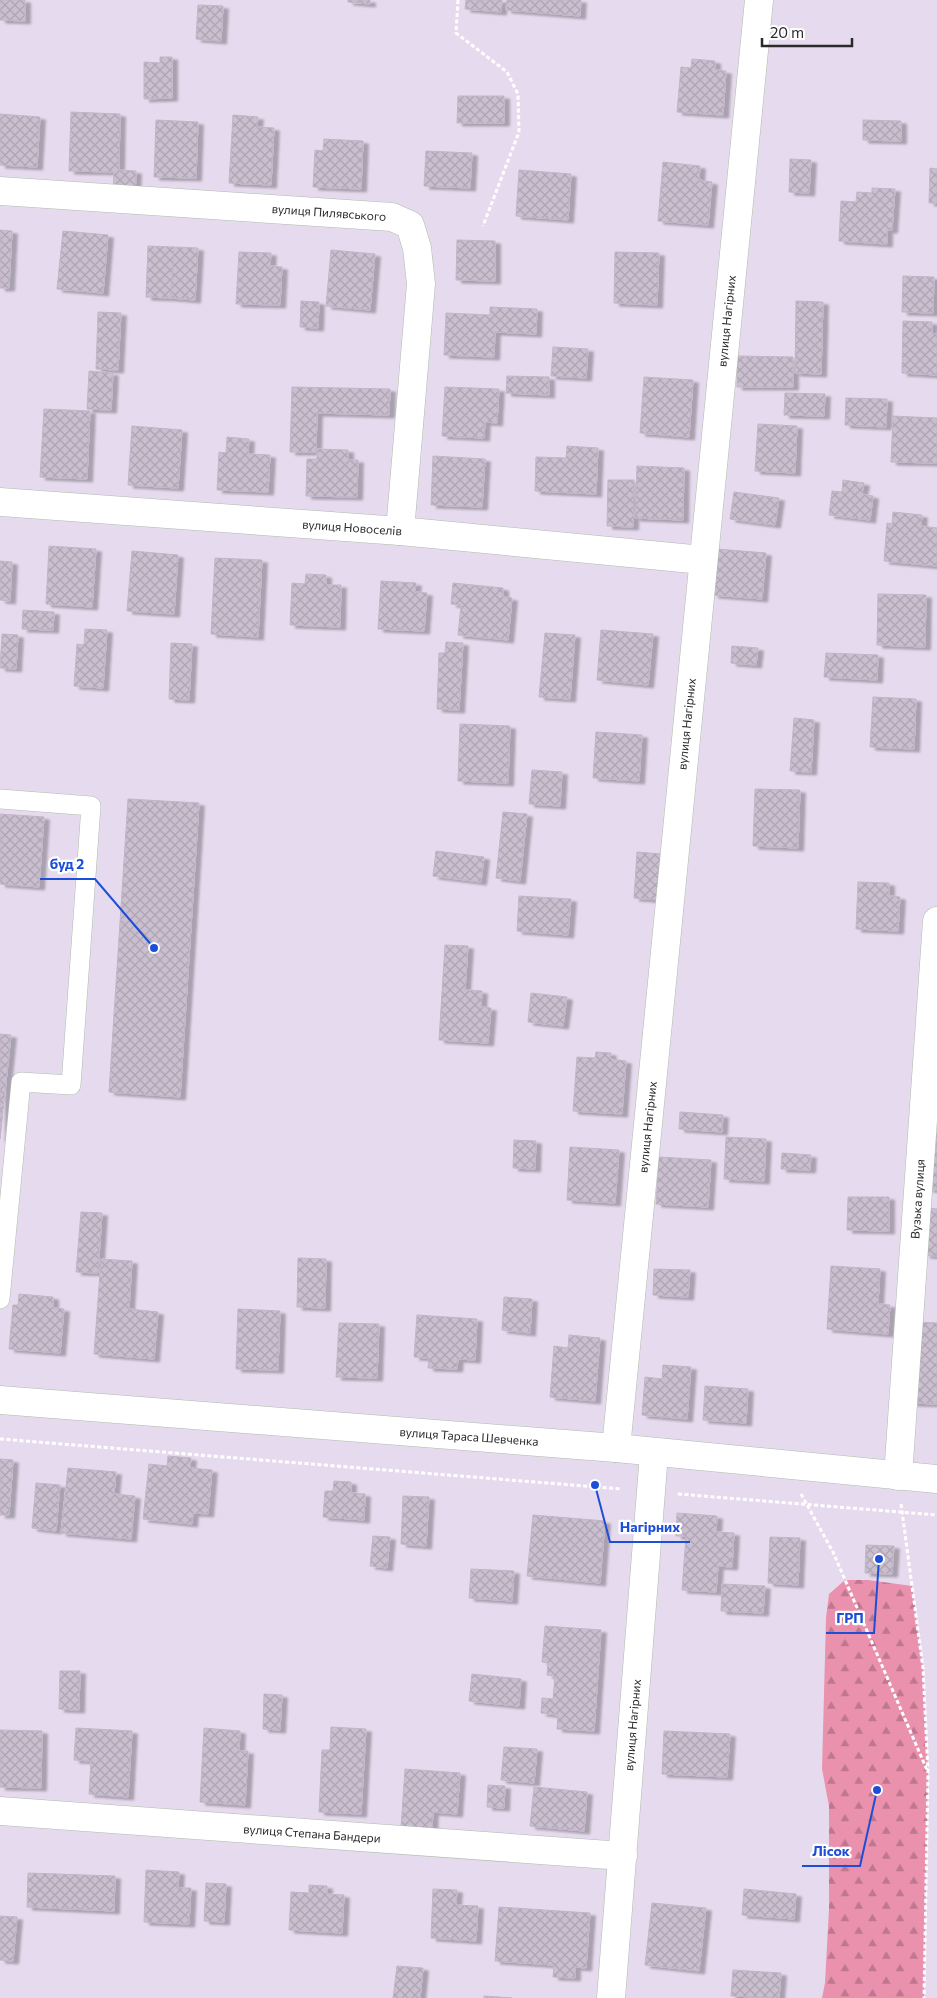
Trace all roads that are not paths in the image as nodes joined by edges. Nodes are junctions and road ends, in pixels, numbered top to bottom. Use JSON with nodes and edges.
{"nodes":[{"id":1,"x":759,"y":0,"type":"edge"},
{"id":2,"x":0,"y":191,"type":"edge"},
{"id":3,"x":0,"y":502,"type":"edge"},
{"id":4,"x":400,"y":531,"type":"junction"},
{"id":5,"x":704,"y":560,"type":"junction"},
{"id":6,"x":0,"y":799,"type":"edge"},
{"id":7,"x":937,"y":921,"type":"edge"},
{"id":8,"x":0,"y":1299,"type":"edge"},
{"id":9,"x":0,"y":1400,"type":"edge"},
{"id":10,"x":616,"y":1448,"type":"junction"},
{"id":11,"x":654,"y":1453,"type":"junction"},
{"id":12,"x":898,"y":1476,"type":"junction"},
{"id":13,"x":937,"y":1479,"type":"edge"},
{"id":14,"x":0,"y":1811,"type":"edge"},
{"id":15,"x":623,"y":1856,"type":"junction"},
{"id":16,"x":611,"y":1998,"type":"edge"}],
"edges":[{"from":1,"to":5,"type":"street","name":"вулиця Нагірних"},
{"from":2,"to":4,"type":"street","name":"вулиця Пилявського"},
{"from":3,"to":4,"type":"street","name":"вулиця Новоселів"},
{"from":4,"to":5,"type":"street","name":"вулиця Новоселів"},
{"from":5,"to":10,"type":"street","name":"вулиця Нагірних"},
{"from":6,"to":8,"type":"lane"},
{"from":7,"to":12,"type":"street","name":"Вузька вулиця"},
{"from":9,"to":10,"type":"street","name":"вулиця Тараса Шевченка"},
{"from":10,"to":11,"type":"street","name":"вулиця Тараса Шевченка"},
{"from":11,"to":12,"type":"street","name":"вулиця Тараса Шевченка"},
{"from":11,"to":15,"type":"street","name":"вулиця Нагірних"},
{"from":12,"to":13,"type":"street","name":"вулиця Тараса Шевченка"},
{"from":14,"to":15,"type":"street","name":"вулиця Степана Бандери"},
{"from":15,"to":16,"type":"street","name":"вулиця Нагірних"}]}
